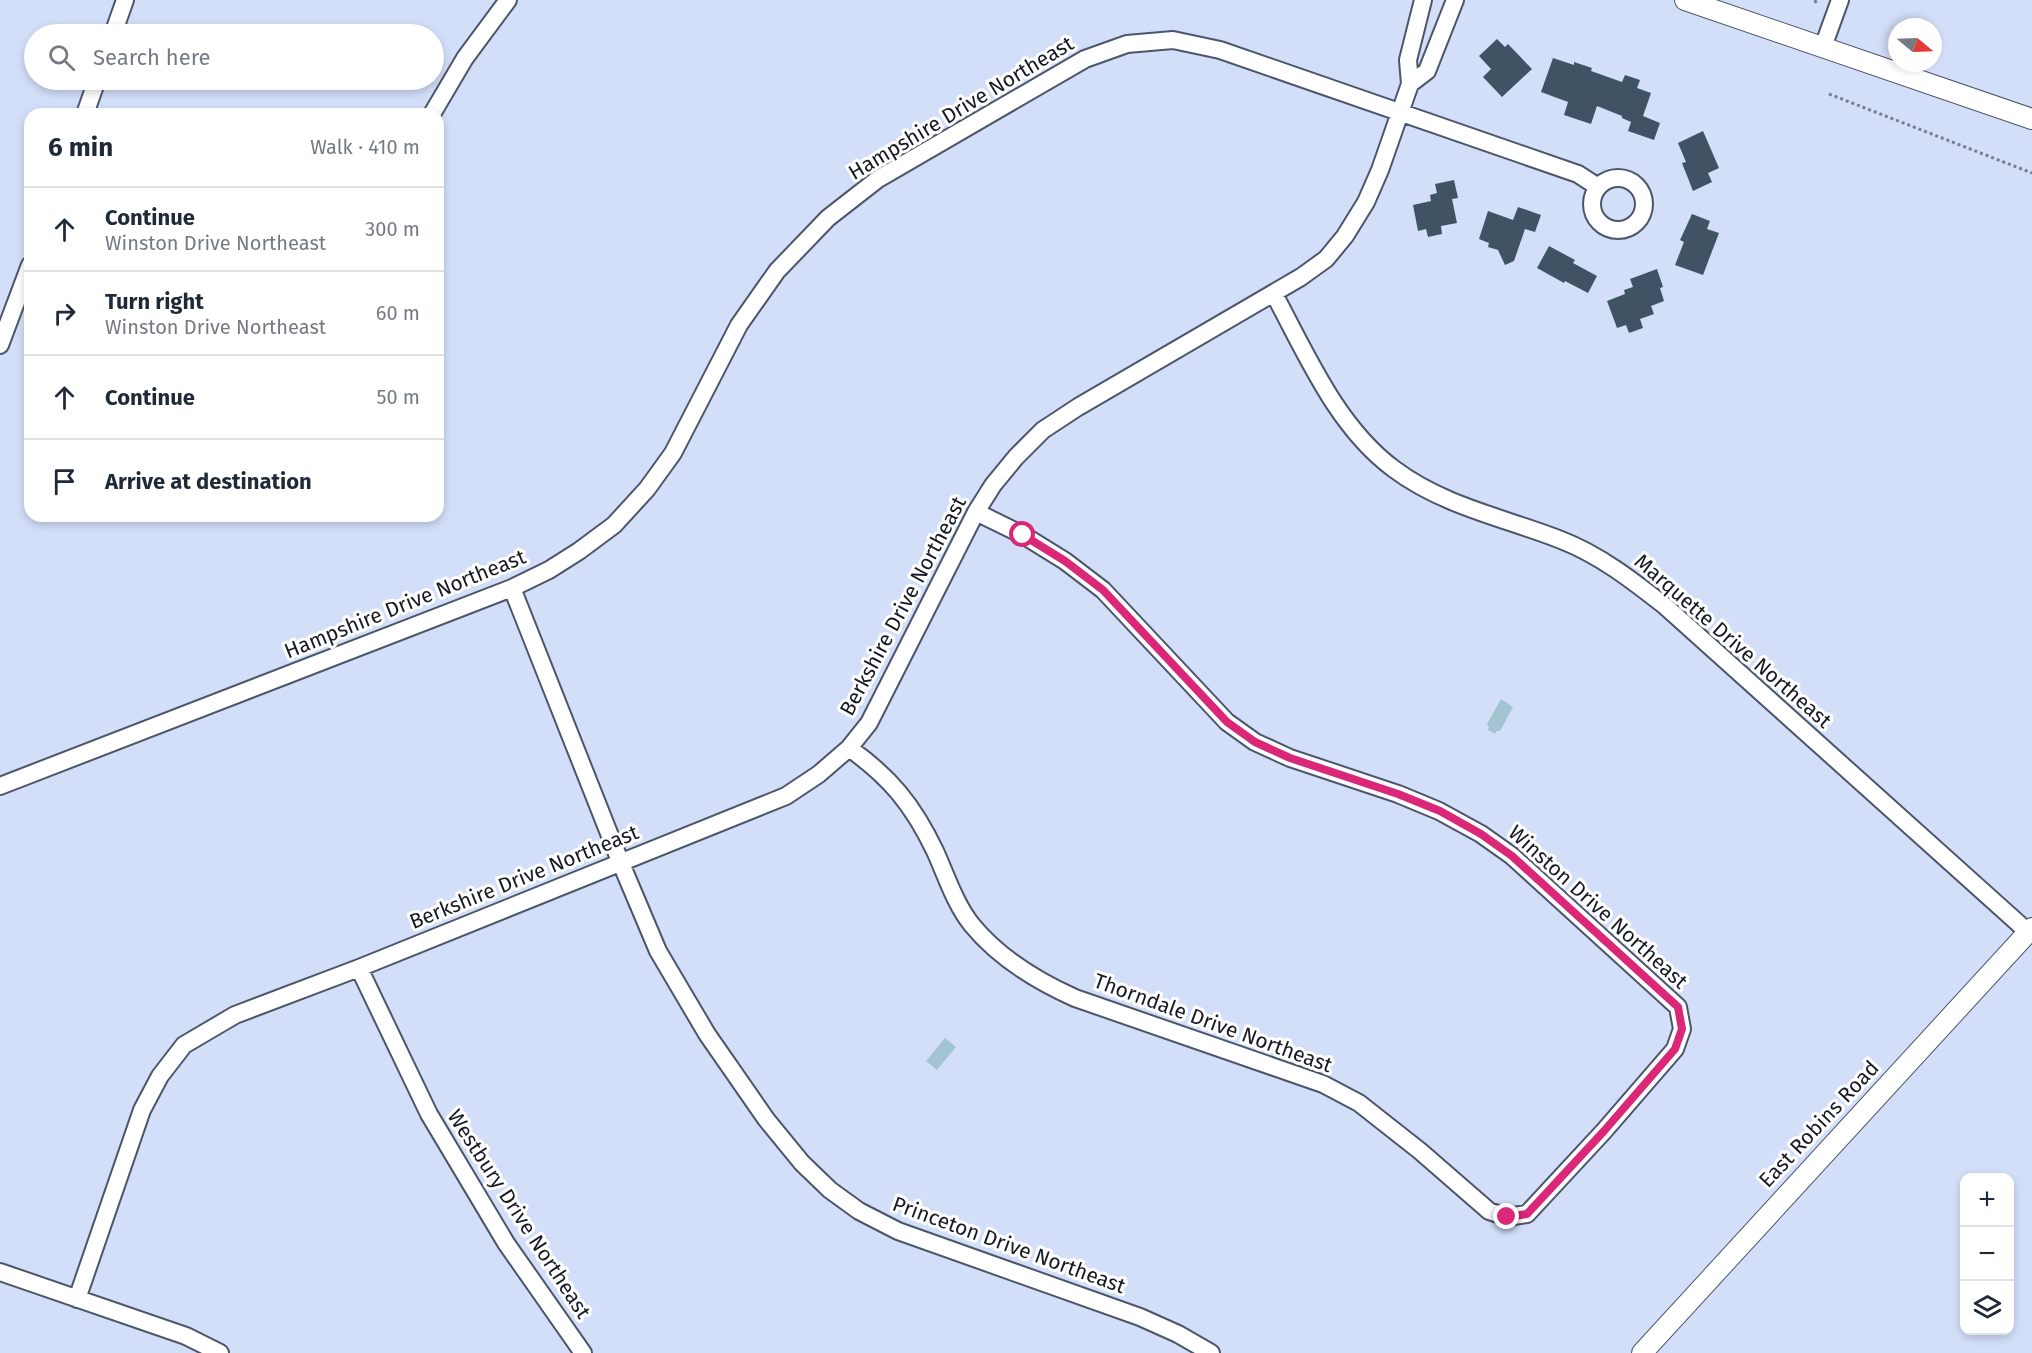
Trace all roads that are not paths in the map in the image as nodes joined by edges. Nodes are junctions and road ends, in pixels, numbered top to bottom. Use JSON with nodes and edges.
{"nodes":[{"id":1,"x":125,"y":0,"type":"edge"},
{"id":2,"x":507,"y":0,"type":"edge"},
{"id":3,"x":1423,"y":0,"type":"edge"},
{"id":4,"x":1455,"y":0,"type":"edge"},
{"id":5,"x":1685,"y":0,"type":"edge"},
{"id":6,"x":1840,"y":0,"type":"edge"},
{"id":7,"x":117,"y":24,"type":"edge"},
{"id":8,"x":1823,"y":46,"type":"junction"},
{"id":9,"x":1410,"y":84,"type":"junction"},
{"id":10,"x":93,"y":90,"type":"edge"},
{"id":11,"x":87,"y":108,"type":"edge"},
{"id":12,"x":436,"y":108,"type":"edge"},
{"id":13,"x":1400,"y":113,"type":"junction"},
{"id":14,"x":2032,"y":119,"type":"edge"},
{"id":15,"x":1598,"y":187,"type":"dead end"},
{"id":16,"x":24,"y":281,"type":"edge"},
{"id":17,"x":1274,"y":294,"type":"junction"},
{"id":18,"x":0,"y":345,"type":"edge"},
{"id":19,"x":976,"y":512,"type":"junction"},
{"id":20,"x":512,"y":588,"type":"junction"},
{"id":21,"x":849,"y":748,"type":"junction"},
{"id":22,"x":0,"y":786,"type":"edge"},
{"id":23,"x":620,"y":861,"type":"junction"},
{"id":24,"x":2030,"y":930,"type":"edge"},
{"id":25,"x":359,"y":968,"type":"junction"},
{"id":26,"x":1604,"y":1131,"type":"joint"},
{"id":27,"x":0,"y":1272,"type":"edge"},
{"id":28,"x":77,"y":1299,"type":"junction"},
{"id":29,"x":220,"y":1353,"type":"edge"},
{"id":30,"x":583,"y":1353,"type":"edge"},
{"id":31,"x":1211,"y":1353,"type":"edge"},
{"id":32,"x":1642,"y":1353,"type":"edge"}],
"edges":[{"from":1,"to":7,"type":"street"},
{"from":2,"to":12,"type":"street"},
{"from":3,"to":9,"type":"street","name":"Berkshire Drive Northeast"},
{"from":4,"to":9,"type":"street"},
{"from":5,"to":8,"type":"street"},
{"from":6,"to":8,"type":"street"},
{"from":8,"to":14,"type":"street"},
{"from":9,"to":13,"type":"street","name":"Berkshire Drive Northeast"},
{"from":10,"to":11,"type":"street"},
{"from":13,"to":15,"type":"street","name":"Hampshire Drive Northeast"},
{"from":13,"to":17,"type":"street","name":"Berkshire Drive Northeast"},
{"from":13,"to":20,"type":"street","name":"Hampshire Drive Northeast"},
{"from":16,"to":18,"type":"street"},
{"from":17,"to":19,"type":"street","name":"Berkshire Drive Northeast"},
{"from":17,"to":24,"type":"street","name":"Marquette Drive Northeast"},
{"from":19,"to":21,"type":"street","name":"Berkshire Drive Northeast"},
{"from":19,"to":26,"type":"street","name":"Winston Drive Northeast"},
{"from":20,"to":22,"type":"street","name":"Hampshire Drive Northeast"},
{"from":20,"to":23,"type":"street","name":"Princeton Drive Northeast"},
{"from":21,"to":23,"type":"street","name":"Berkshire Drive Northeast"},
{"from":21,"to":26,"type":"street","name":"Thorndale Drive Northeast"},
{"from":23,"to":25,"type":"street","name":"Berkshire Drive Northeast"},
{"from":23,"to":31,"type":"street","name":"Princeton Drive Northeast"},
{"from":24,"to":32,"type":"street","name":"East Robins Road"},
{"from":25,"to":28,"type":"street","name":"Berkshire Drive Northeast"},
{"from":25,"to":30,"type":"street","name":"Westbury Drive Northeast"},
{"from":27,"to":28,"type":"street"},
{"from":28,"to":29,"type":"street"}]}
